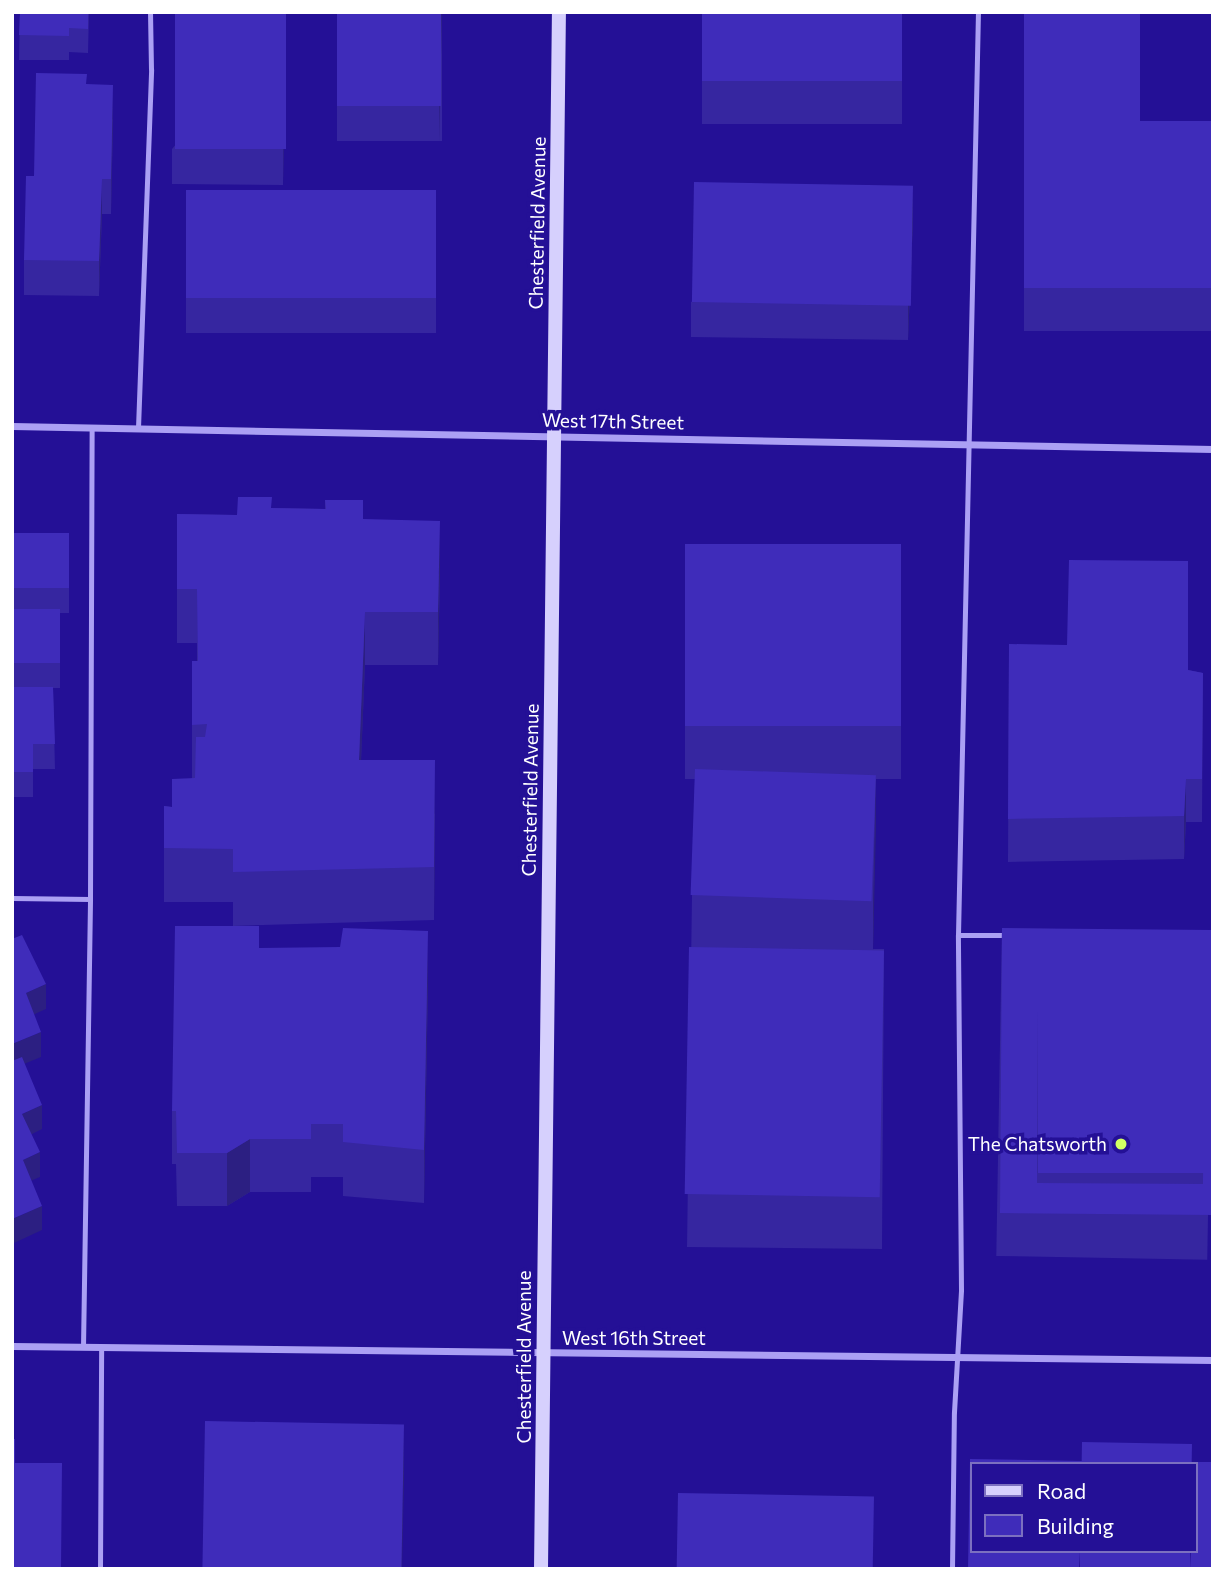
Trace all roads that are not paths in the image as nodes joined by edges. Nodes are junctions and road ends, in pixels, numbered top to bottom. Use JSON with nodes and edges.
{"nodes":[{"id":1,"x":150,"y":12,"type":"edge"},
{"id":2,"x":559,"y":12,"type":"edge"},
{"id":3,"x":978,"y":12,"type":"edge"},
{"id":4,"x":12,"y":426,"type":"edge"},
{"id":5,"x":92,"y":427,"type":"junction"},
{"id":6,"x":138,"y":428,"type":"junction"},
{"id":7,"x":552,"y":435,"type":"junction"},
{"id":8,"x":967,"y":446,"type":"junction"},
{"id":9,"x":1213,"y":449,"type":"edge"},
{"id":10,"x":12,"y":898,"type":"edge"},
{"id":11,"x":90,"y":899,"type":"junction"},
{"id":12,"x":958,"y":935,"type":"junction"},
{"id":13,"x":1012,"y":935,"type":"edge"},
{"id":14,"x":12,"y":1346,"type":"edge"},
{"id":15,"x":83,"y":1346,"type":"junction"},
{"id":16,"x":101,"y":1346,"type":"junction"},
{"id":17,"x":543,"y":1353,"type":"junction"},
{"id":18,"x":957,"y":1356,"type":"junction"},
{"id":19,"x":1213,"y":1360,"type":"edge"},
{"id":20,"x":100,"y":1569,"type":"edge"},
{"id":21,"x":541,"y":1569,"type":"edge"},
{"id":22,"x":952,"y":1569,"type":"edge"}],
"edges":[{"from":1,"to":6,"type":"lane"},
{"from":2,"to":7,"type":"street","name":"Chesterfield Avenue"},
{"from":3,"to":8,"type":"lane"},
{"from":4,"to":5,"type":"street","name":"West 17th Street"},
{"from":5,"to":6,"type":"street","name":"West 17th Street"},
{"from":5,"to":11,"type":"lane"},
{"from":6,"to":7,"type":"street","name":"West 17th Street"},
{"from":7,"to":8,"type":"street","name":"West 17th Street"},
{"from":7,"to":17,"type":"street","name":"Chesterfield Avenue"},
{"from":8,"to":9,"type":"street","name":"West 17th Street"},
{"from":8,"to":12,"type":"lane"},
{"from":10,"to":11,"type":"lane"},
{"from":11,"to":15,"type":"lane"},
{"from":12,"to":13,"type":"lane"},
{"from":12,"to":18,"type":"lane"},
{"from":14,"to":15,"type":"street","name":"West 16th Street"},
{"from":15,"to":16,"type":"street","name":"West 16th Street"},
{"from":16,"to":17,"type":"street","name":"West 16th Street"},
{"from":16,"to":20,"type":"lane"},
{"from":17,"to":18,"type":"street","name":"West 16th Street"},
{"from":17,"to":21,"type":"street","name":"Chesterfield Avenue"},
{"from":18,"to":19,"type":"street","name":"West 16th Street"},
{"from":18,"to":22,"type":"lane"}]}
